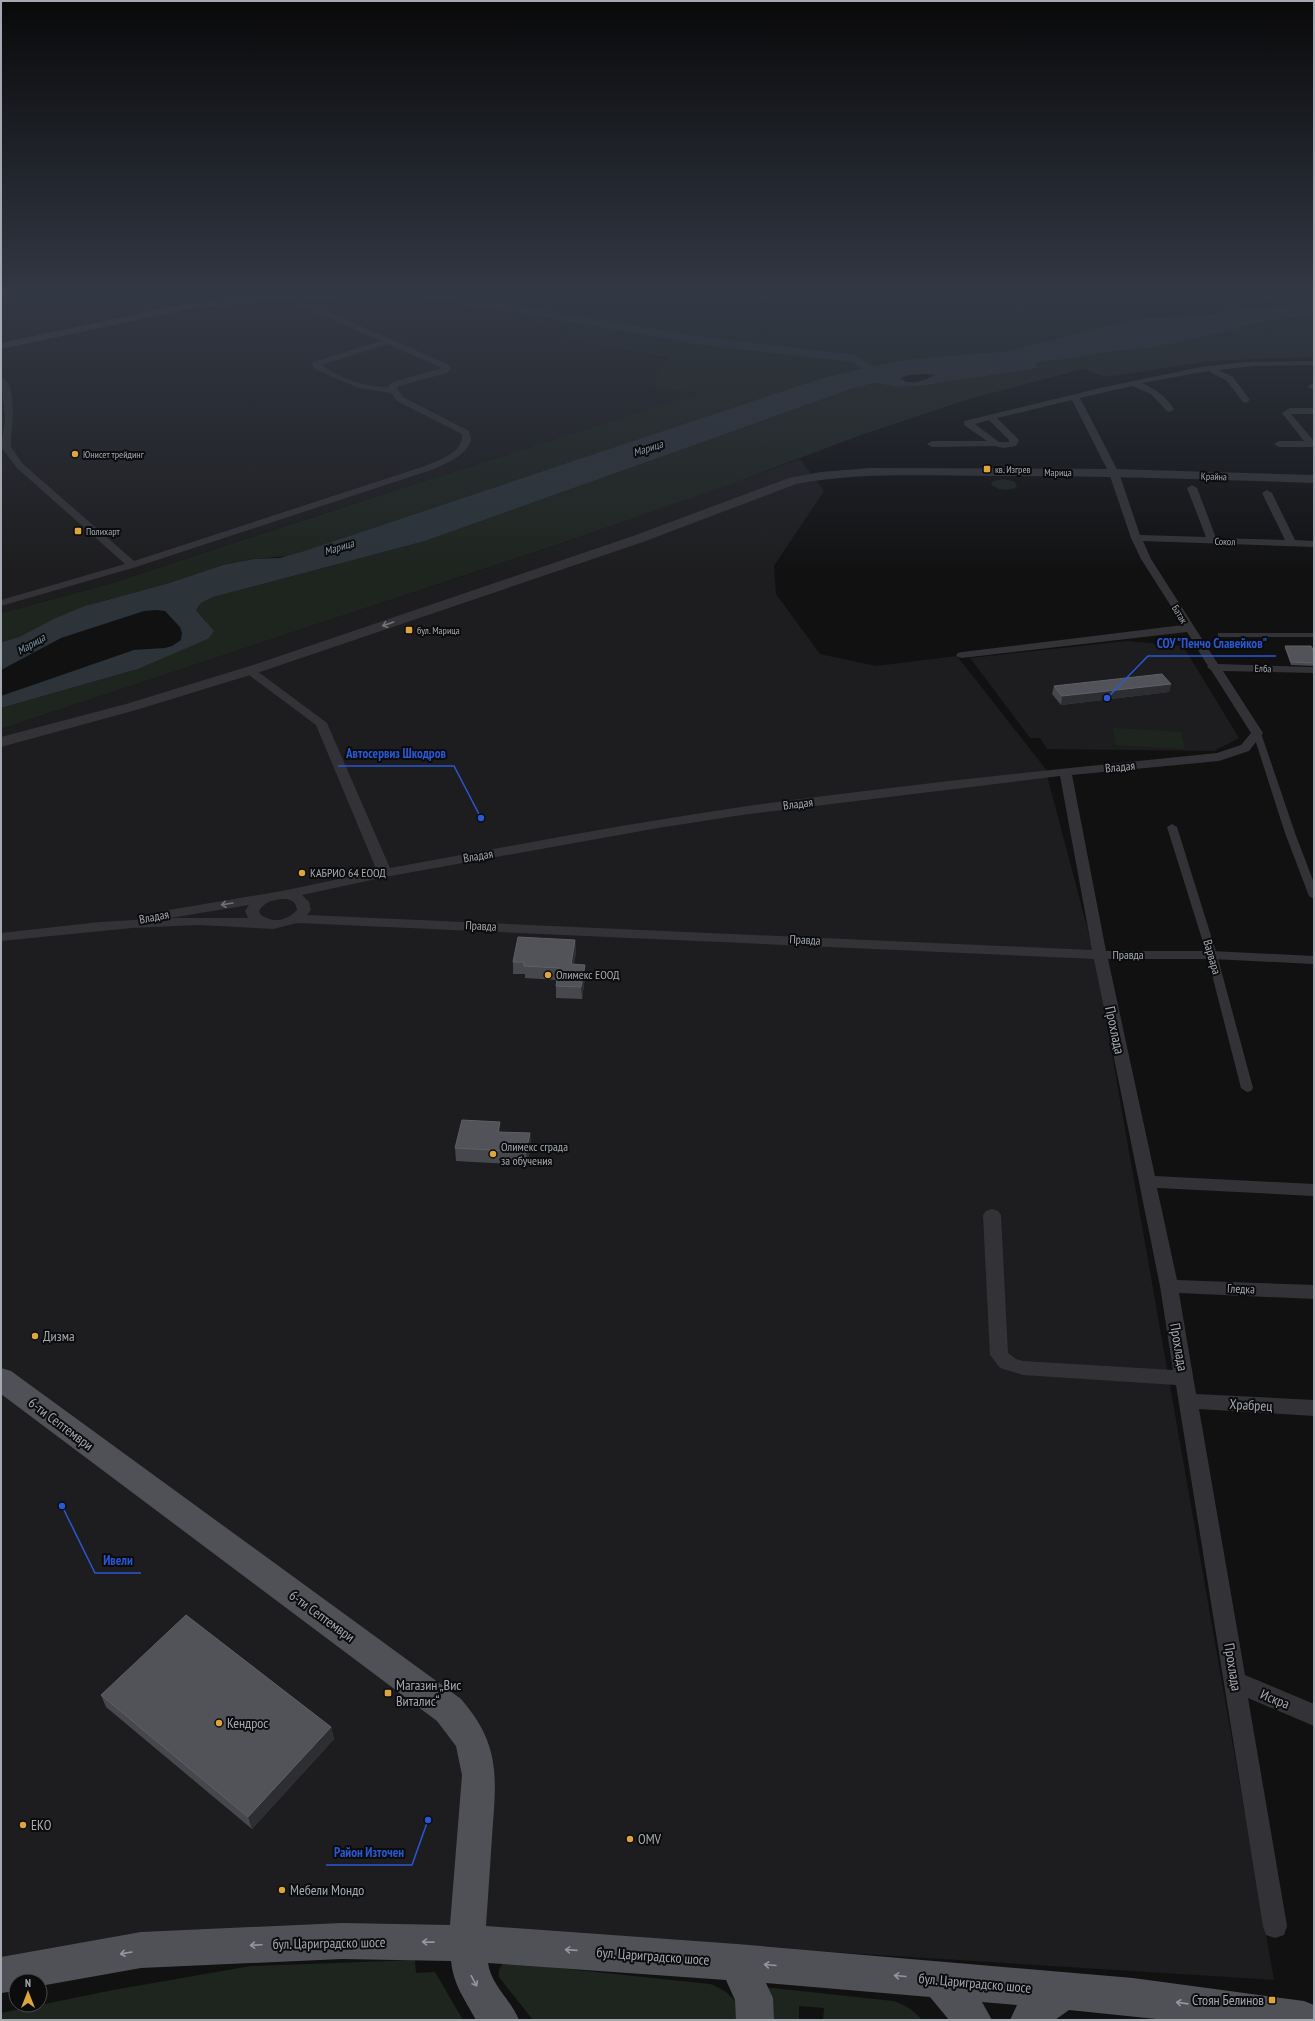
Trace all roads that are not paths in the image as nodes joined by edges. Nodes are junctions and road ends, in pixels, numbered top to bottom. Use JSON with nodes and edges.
{"nodes":[{"id":1,"x":5,"y":385,"type":"edge"},
{"id":2,"x":355,"y":385,"type":"edge"},
{"id":3,"x":394,"y":385,"type":"edge"},
{"id":4,"x":1123,"y":385,"type":"edge"},
{"id":5,"x":1139,"y":385,"type":"edge"},
{"id":6,"x":1235,"y":385,"type":"edge"},
{"id":7,"x":392,"y":390,"type":"junction"},
{"id":8,"x":1075,"y":397,"type":"junction"},
{"id":9,"x":1246,"y":400,"type":"dead end"},
{"id":10,"x":1170,"y":409,"type":"dead end"},
{"id":11,"x":1314,"y":411,"type":"edge"},
{"id":12,"x":991,"y":417,"type":"junction"},
{"id":13,"x":932,"y":444,"type":"dead end"},
{"id":14,"x":994,"y":444,"type":"junction"},
{"id":15,"x":1279,"y":444,"type":"dead end"},
{"id":16,"x":1312,"y":444,"type":"edge"},
{"id":17,"x":1114,"y":473,"type":"junction"},
{"id":18,"x":1314,"y":479,"type":"edge"},
{"id":19,"x":1192,"y":488,"type":"dead end"},
{"id":20,"x":1267,"y":493,"type":"dead end"},
{"id":21,"x":1136,"y":538,"type":"junction"},
{"id":22,"x":1212,"y":541,"type":"junction"},
{"id":23,"x":1291,"y":543,"type":"junction"},
{"id":24,"x":1314,"y":544,"type":"edge"},
{"id":25,"x":132,"y":565,"type":"junction"},
{"id":26,"x":1,"y":603,"type":"edge"},
{"id":27,"x":1189,"y":628,"type":"junction"},
{"id":28,"x":1221,"y":635,"type":"dead end"},
{"id":29,"x":1314,"y":635,"type":"edge"},
{"id":30,"x":962,"y":655,"type":"dead end"},
{"id":31,"x":1213,"y":667,"type":"junction"},
{"id":32,"x":1314,"y":670,"type":"edge"},
{"id":33,"x":254,"y":674,"type":"junction"},
{"id":34,"x":1257,"y":733,"type":"junction"},
{"id":35,"x":1,"y":742,"type":"edge"},
{"id":36,"x":1,"y":751,"type":"edge"},
{"id":37,"x":1065,"y":772,"type":"junction"},
{"id":38,"x":1172,"y":827,"type":"dead end"},
{"id":39,"x":385,"y":873,"type":"junction"},
{"id":40,"x":334,"y":884,"type":"junction"},
{"id":41,"x":282,"y":895,"type":"junction"},
{"id":42,"x":1314,"y":896,"type":"edge"},
{"id":43,"x":265,"y":898,"type":"junction"},
{"id":44,"x":304,"y":905,"type":"junction"},
{"id":45,"x":296,"y":919,"type":"junction"},
{"id":46,"x":264,"y":923,"type":"junction"},
{"id":47,"x":114,"y":926,"type":"junction"},
{"id":48,"x":1,"y":937,"type":"edge"},
{"id":49,"x":1100,"y":955,"type":"junction"},
{"id":50,"x":1212,"y":955,"type":"junction"},
{"id":51,"x":1314,"y":960,"type":"edge"},
{"id":52,"x":1247,"y":1088,"type":"dead end"},
{"id":53,"x":1146,"y":1182,"type":"junction"},
{"id":54,"x":1314,"y":1190,"type":"edge"},
{"id":55,"x":992,"y":1215,"type":"dead end"},
{"id":56,"x":1169,"y":1286,"type":"junction"},
{"id":57,"x":1314,"y":1292,"type":"edge"},
{"id":58,"x":1185,"y":1378,"type":"junction"},
{"id":59,"x":1,"y":1379,"type":"edge"},
{"id":60,"x":1189,"y":1401,"type":"junction"},
{"id":61,"x":1314,"y":1408,"type":"edge"},
{"id":62,"x":1236,"y":1682,"type":"junction"},
{"id":63,"x":1314,"y":1715,"type":"edge"},
{"id":64,"x":1275,"y":1926,"type":"dead end"},
{"id":65,"x":467,"y":1943,"type":"junction"},
{"id":66,"x":737,"y":1962,"type":"junction"},
{"id":67,"x":1,"y":1975,"type":"edge"},
{"id":68,"x":939,"y":1980,"type":"junction"},
{"id":69,"x":1064,"y":1990,"type":"junction"},
{"id":70,"x":500,"y":2020,"type":"edge"},
{"id":71,"x":755,"y":2020,"type":"edge"},
{"id":72,"x":973,"y":2020,"type":"edge"},
{"id":73,"x":1029,"y":2020,"type":"edge"},
{"id":74,"x":1304,"y":2020,"type":"edge"}],
"edges":[{"from":1,"to":25,"type":"street"},
{"from":2,"to":7,"type":"street"},
{"from":3,"to":7,"type":"street"},
{"from":4,"to":8,"type":"street"},
{"from":5,"to":10,"type":"street"},
{"from":6,"to":9,"type":"street"},
{"from":7,"to":25,"type":"street"},
{"from":8,"to":12,"type":"street"},
{"from":8,"to":17,"type":"street","name":"Батак"},
{"from":11,"to":16,"type":"street"},
{"from":12,"to":14,"type":"street"},
{"from":12,"to":14,"type":"street"},
{"from":13,"to":14,"type":"street"},
{"from":15,"to":16,"type":"street"},
{"from":17,"to":18,"type":"street","name":"Крайна"},
{"from":17,"to":21,"type":"street","name":"Батак"},
{"from":17,"to":33,"type":"street","name":"Марица"},
{"from":19,"to":22,"type":"street"},
{"from":20,"to":23,"type":"street"},
{"from":21,"to":22,"type":"street","name":"Сокол"},
{"from":21,"to":27,"type":"street","name":"Батак"},
{"from":22,"to":23,"type":"street","name":"Сокол"},
{"from":23,"to":24,"type":"street","name":"Сокол"},
{"from":25,"to":26,"type":"street"},
{"from":27,"to":30,"type":"street"},
{"from":27,"to":31,"type":"street","name":"Батак"},
{"from":28,"to":29,"type":"street"},
{"from":31,"to":32,"type":"street","name":"Елба"},
{"from":31,"to":34,"type":"street","name":"Батак"},
{"from":33,"to":35,"type":"street","name":"Марица"},
{"from":33,"to":36,"type":"street","name":"Марица"},
{"from":33,"to":39,"type":"street"},
{"from":34,"to":37,"type":"street","name":"Владая"},
{"from":34,"to":42,"type":"street","name":"Батак"},
{"from":37,"to":39,"type":"street","name":"Владая"},
{"from":37,"to":49,"type":"street","name":"Прохлада"},
{"from":38,"to":50,"type":"street","name":"Варвара"},
{"from":39,"to":40,"type":"street","name":"Владая"},
{"from":40,"to":41,"type":"street","name":"Владая"},
{"from":40,"to":44,"type":"street","name":"Владая"},
{"from":41,"to":43,"type":"street","name":"Владая"},
{"from":41,"to":44,"type":"street","name":"Владая"},
{"from":43,"to":46,"type":"street"},
{"from":43,"to":47,"type":"street","name":"Владая","one_way":true},
{"from":44,"to":45,"type":"street","name":"Владая"},
{"from":45,"to":46,"type":"street","name":"Владая"},
{"from":45,"to":49,"type":"street","name":"Правда"},
{"from":46,"to":47,"type":"street","name":"Владая"},
{"from":47,"to":48,"type":"street","name":"Владая"},
{"from":49,"to":50,"type":"street","name":"Правда"},
{"from":49,"to":53,"type":"street","name":"Прохлада"},
{"from":50,"to":51,"type":"street","name":"Правда"},
{"from":50,"to":52,"type":"street","name":"Варвара"},
{"from":53,"to":54,"type":"street"},
{"from":53,"to":56,"type":"street","name":"Прохлада"},
{"from":55,"to":58,"type":"street"},
{"from":56,"to":57,"type":"street","name":"Гледка"},
{"from":56,"to":58,"type":"street","name":"Прохлада"},
{"from":58,"to":60,"type":"street","name":"Прохлада"},
{"from":59,"to":65,"type":"main road","name":"6-ти Септември"},
{"from":60,"to":61,"type":"street","name":"Храбрец"},
{"from":60,"to":62,"type":"street","name":"Прохлада"},
{"from":62,"to":63,"type":"street","name":"Искра"},
{"from":62,"to":64,"type":"street","name":"Прохлада"},
{"from":66,"to":65,"type":"main road","name":"бул. Цариградско шосе","one_way":true},
{"from":65,"to":67,"type":"main road","name":"бул. Цариградско шосе","one_way":true},
{"from":65,"to":70,"type":"main road","name":"6-ти Септември","one_way":true},
{"from":68,"to":66,"type":"main road","name":"бул. Цариградско шосе","one_way":true},
{"from":66,"to":71,"type":"main road"},
{"from":68,"to":69,"type":"main road","name":"бул. Цариградско шосе"},
{"from":68,"to":72,"type":"main road"},
{"from":69,"to":73,"type":"main road"},
{"from":74,"to":69,"type":"main road","name":"бул. Цариградско шосе","one_way":true}]}
